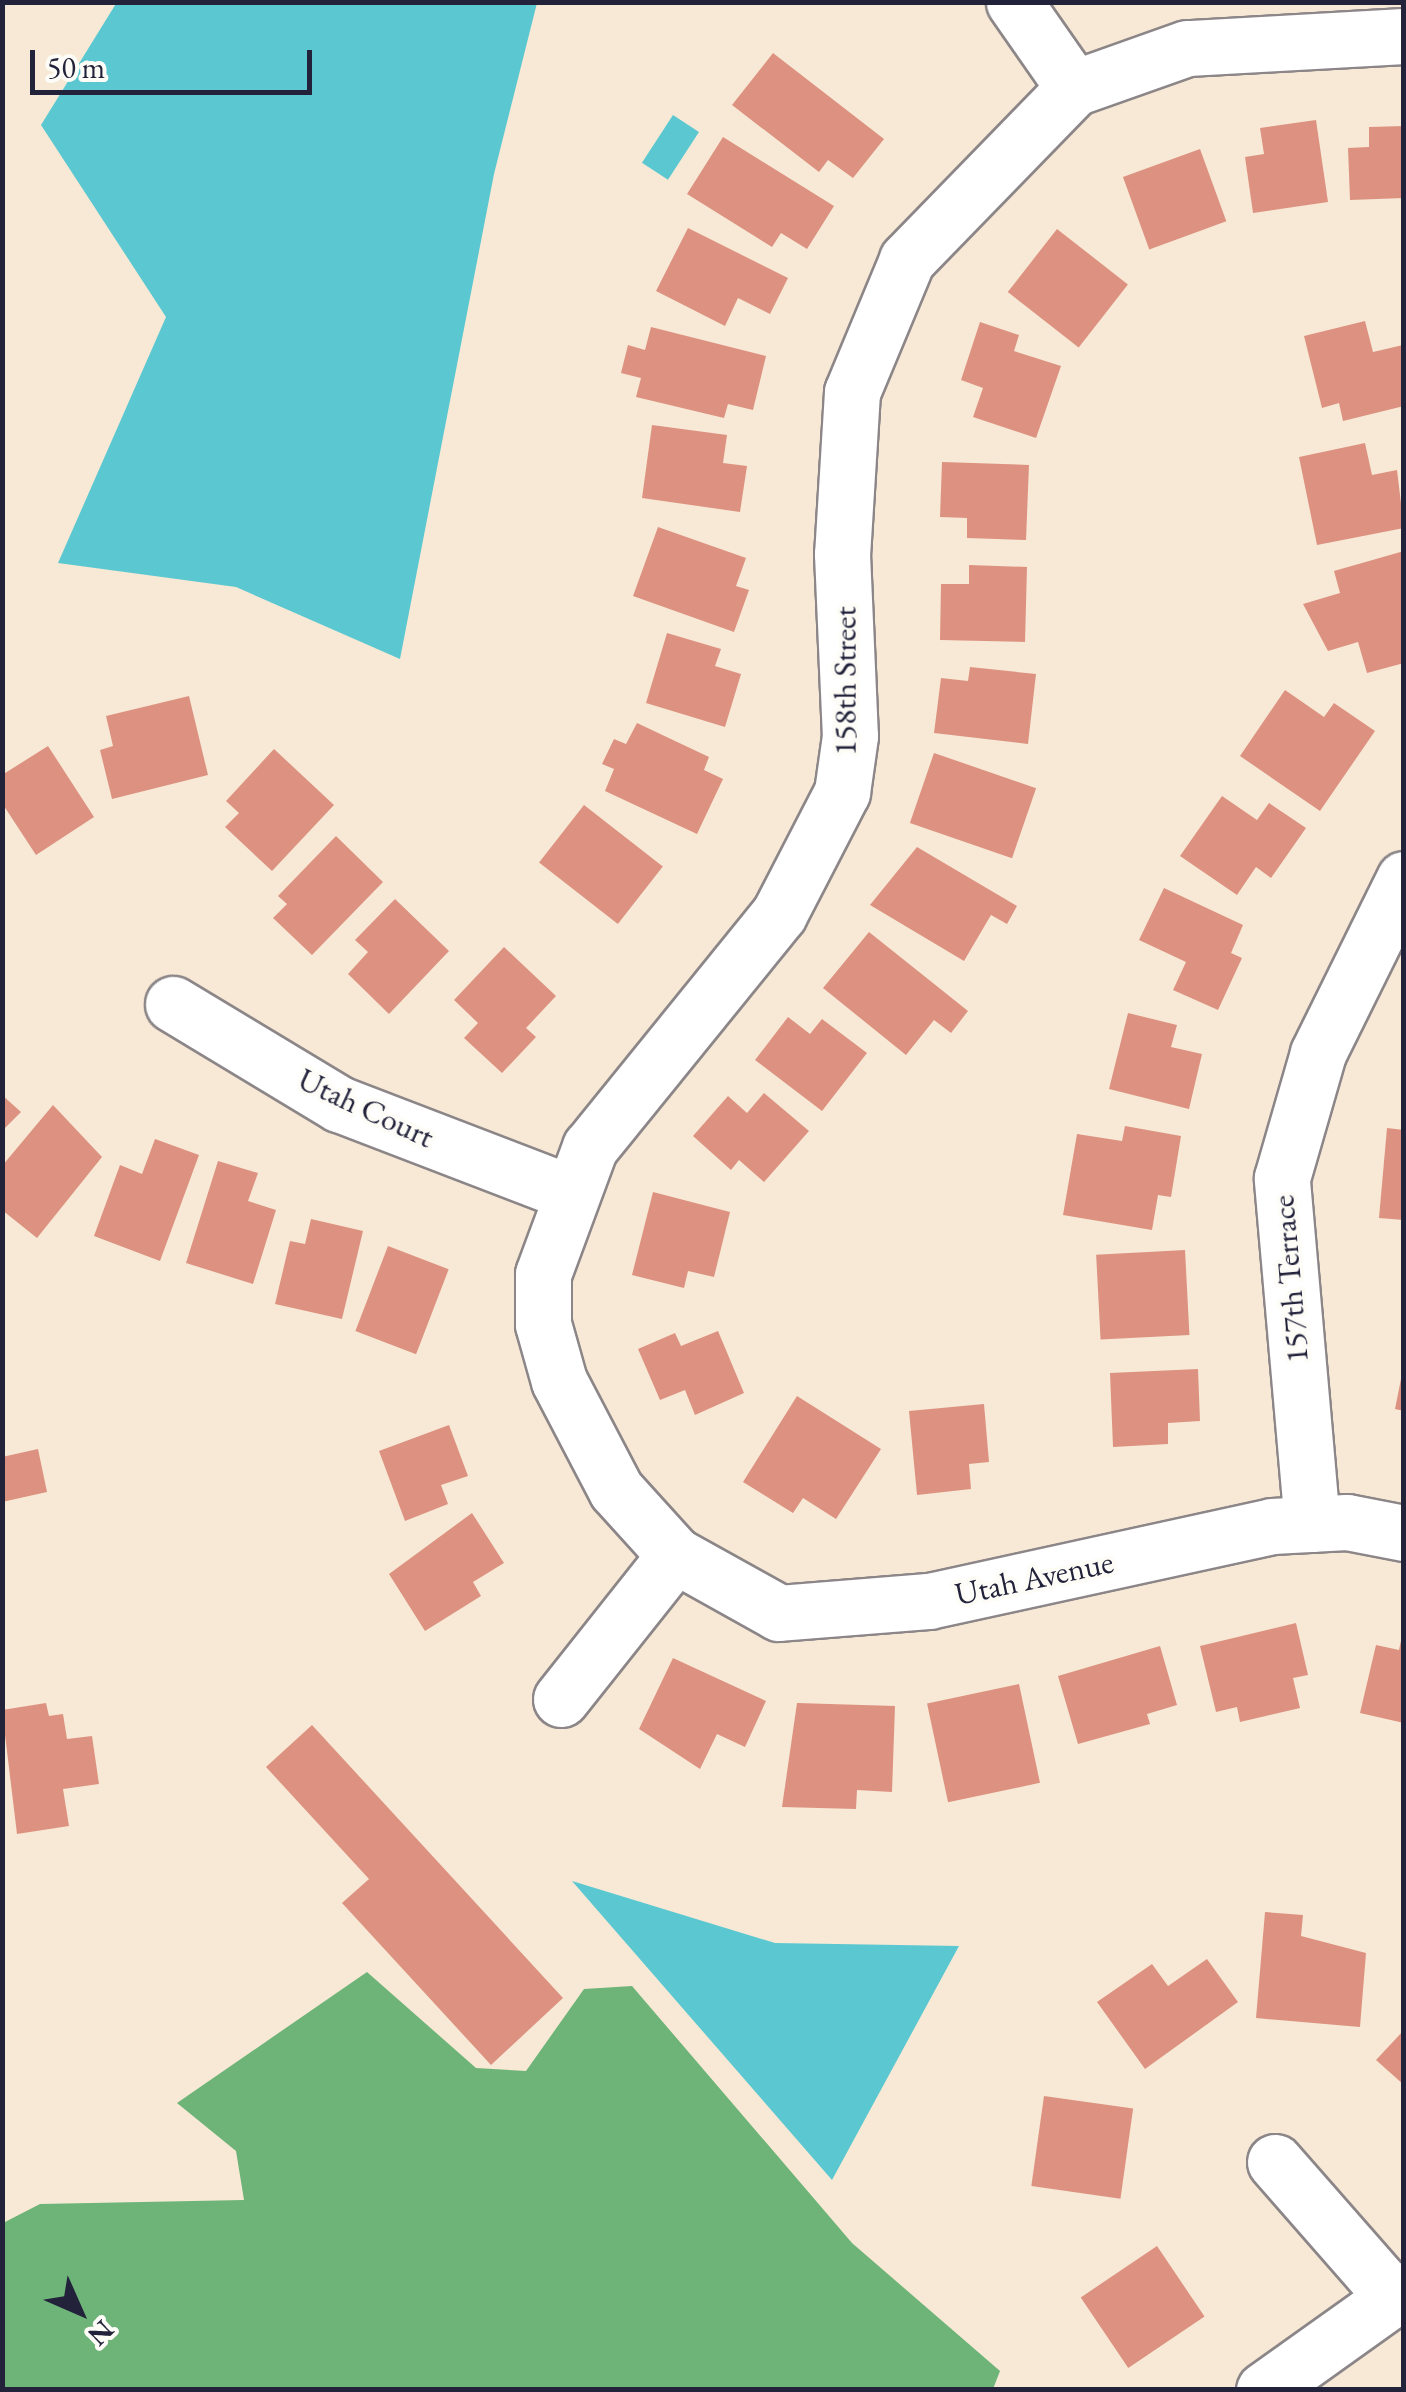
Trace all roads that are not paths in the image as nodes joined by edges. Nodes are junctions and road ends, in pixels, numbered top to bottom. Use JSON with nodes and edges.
{"nodes":[{"id":1,"x":1014,"y":2,"type":"edge"},
{"id":2,"x":1404,"y":36,"type":"edge"},
{"id":3,"x":1074,"y":88,"type":"junction"},
{"id":4,"x":1404,"y":879,"type":"edge"},
{"id":5,"x":172,"y":1004,"type":"dead end"},
{"id":6,"x":568,"y":1192,"type":"junction"},
{"id":7,"x":1312,"y":1524,"type":"junction"},
{"id":8,"x":1404,"y":1533,"type":"edge"},
{"id":9,"x":675,"y":1555,"type":"junction"},
{"id":10,"x":561,"y":1699,"type":"dead end"},
{"id":11,"x":1275,"y":2162,"type":"dead end"},
{"id":12,"x":1399,"y":2294,"type":"edge"},
{"id":13,"x":1264,"y":2390,"type":"edge"}],
"edges":[{"from":1,"to":3,"type":"street"},
{"from":2,"to":3,"type":"street","name":"158th Street"},
{"from":3,"to":6,"type":"street","name":"158th Street"},
{"from":4,"to":7,"type":"street","name":"157th Terrace"},
{"from":5,"to":6,"type":"street","name":"Utah Court"},
{"from":6,"to":9,"type":"street","name":"158th Street"},
{"from":7,"to":8,"type":"street","name":"Utah Avenue"},
{"from":7,"to":9,"type":"street","name":"Utah Avenue"},
{"from":9,"to":10,"type":"street"},
{"from":11,"to":12,"type":"street"},
{"from":12,"to":13,"type":"street"}]}
